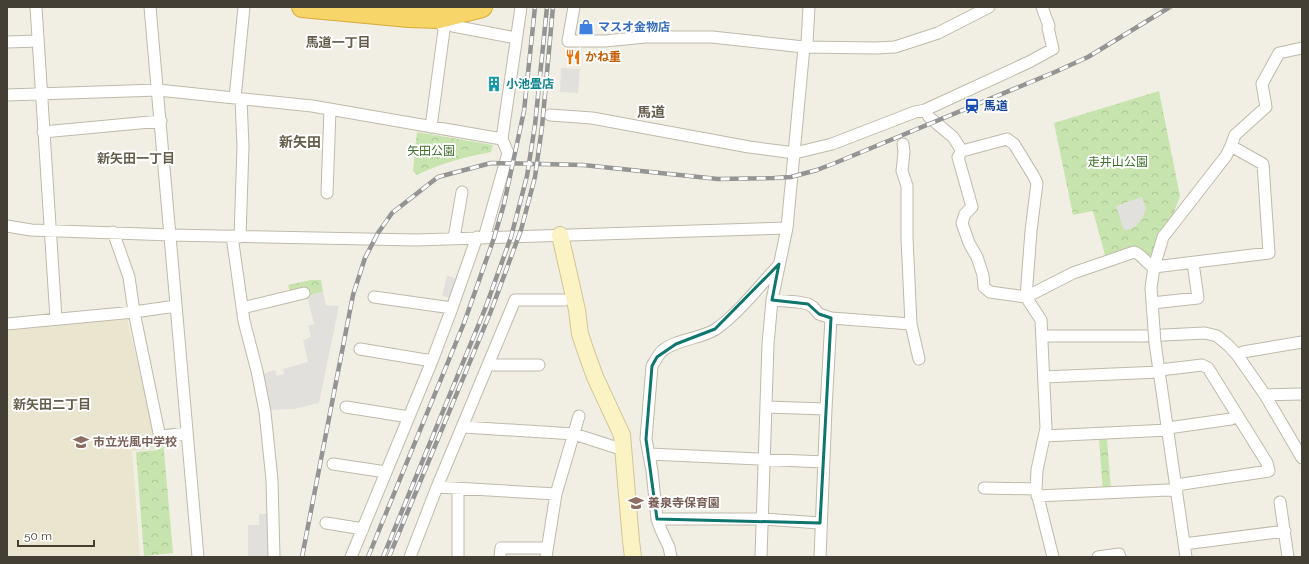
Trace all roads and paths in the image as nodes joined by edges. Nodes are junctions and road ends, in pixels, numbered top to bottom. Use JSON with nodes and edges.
{"nodes":[{"id":1,"x":36,"y":7,"type":"edge"},
{"id":2,"x":150,"y":7,"type":"edge"},
{"id":3,"x":244,"y":7,"type":"edge"},
{"id":4,"x":302,"y":7,"type":"edge"},
{"id":5,"x":482,"y":7,"type":"edge"},
{"id":6,"x":521,"y":7,"type":"edge"},
{"id":7,"x":574,"y":7,"type":"edge"},
{"id":8,"x":809,"y":7,"type":"edge"},
{"id":9,"x":989,"y":7,"type":"edge"},
{"id":10,"x":1042,"y":7,"type":"edge"},
{"id":11,"x":441,"y":14,"type":"edge"},
{"id":12,"x":516,"y":38,"type":"junction"},
{"id":13,"x":38,"y":41,"type":"junction"},
{"id":14,"x":7,"y":42,"type":"edge"},
{"id":15,"x":804,"y":47,"type":"junction"},
{"id":16,"x":1302,"y":48,"type":"edge"},
{"id":17,"x":158,"y":90,"type":"junction"},
{"id":18,"x":41,"y":94,"type":"junction"},
{"id":19,"x":7,"y":95,"type":"edge"},
{"id":20,"x":238,"y":98,"type":"junction"},
{"id":21,"x":330,"y":110,"type":"junction"},
{"id":22,"x":925,"y":110,"type":"junction"},
{"id":23,"x":550,"y":115,"type":"dead end"},
{"id":24,"x":161,"y":121,"type":"junction"},
{"id":25,"x":431,"y":127,"type":"junction"},
{"id":26,"x":43,"y":132,"type":"junction"},
{"id":27,"x":502,"y":139,"type":"junction"},
{"id":28,"x":903,"y":144,"type":"dead end"},
{"id":29,"x":1231,"y":146,"type":"junction"},
{"id":30,"x":962,"y":151,"type":"junction"},
{"id":31,"x":795,"y":153,"type":"junction"},
{"id":32,"x":462,"y":192,"type":"dead end"},
{"id":33,"x":327,"y":193,"type":"dead end"},
{"id":34,"x":7,"y":226,"type":"edge"},
{"id":35,"x":787,"y":228,"type":"junction"},
{"id":36,"x":50,"y":230,"type":"junction"},
{"id":37,"x":113,"y":232,"type":"junction"},
{"id":38,"x":171,"y":235,"type":"junction"},
{"id":39,"x":560,"y":235,"type":"junction"},
{"id":40,"x":236,"y":236,"type":"junction"},
{"id":41,"x":454,"y":238,"type":"junction"},
{"id":42,"x":480,"y":238,"type":"junction"},
{"id":43,"x":1193,"y":263,"type":"junction"},
{"id":44,"x":779,"y":264,"type":"junction"},
{"id":45,"x":1154,"y":267,"type":"junction"},
{"id":46,"x":304,"y":293,"type":"dead end"},
{"id":47,"x":374,"y":297,"type":"dead end"},
{"id":48,"x":1026,"y":297,"type":"junction"},
{"id":49,"x":564,"y":300,"type":"dead end"},
{"id":50,"x":772,"y":300,"type":"junction"},
{"id":51,"x":1152,"y":303,"type":"junction"},
{"id":52,"x":176,"y":306,"type":"junction"},
{"id":53,"x":242,"y":308,"type":"junction"},
{"id":54,"x":452,"y":308,"type":"junction"},
{"id":55,"x":134,"y":312,"type":"junction"},
{"id":56,"x":831,"y":318,"type":"junction"},
{"id":57,"x":56,"y":319,"type":"junction"},
{"id":58,"x":7,"y":324,"type":"edge"},
{"id":59,"x":911,"y":324,"type":"junction"},
{"id":60,"x":1042,"y":336,"type":"junction"},
{"id":61,"x":1302,"y":342,"type":"edge"},
{"id":62,"x":360,"y":349,"type":"dead end"},
{"id":63,"x":1238,"y":356,"type":"junction"},
{"id":64,"x":919,"y":359,"type":"dead end"},
{"id":65,"x":432,"y":361,"type":"junction"},
{"id":66,"x":489,"y":364,"type":"junction"},
{"id":67,"x":539,"y":365,"type":"dead end"},
{"id":68,"x":1160,"y":371,"type":"junction"},
{"id":69,"x":1044,"y":377,"type":"junction"},
{"id":70,"x":1302,"y":394,"type":"edge"},
{"id":71,"x":1265,"y":395,"type":"junction"},
{"id":72,"x":346,"y":406,"type":"dead end"},
{"id":73,"x":766,"y":407,"type":"junction"},
{"id":74,"x":826,"y":409,"type":"junction"},
{"id":75,"x":579,"y":416,"type":"dead end"},
{"id":76,"x":1238,"y":416,"type":"junction"},
{"id":77,"x":409,"y":417,"type":"junction"},
{"id":78,"x":463,"y":427,"type":"junction"},
{"id":79,"x":1168,"y":429,"type":"junction"},
{"id":80,"x":187,"y":433,"type":"junction"},
{"id":81,"x":574,"y":434,"type":"junction"},
{"id":82,"x":1045,"y":436,"type":"junction"},
{"id":83,"x":624,"y":450,"type":"junction"},
{"id":84,"x":1301,"y":453,"type":"edge"},
{"id":85,"x":649,"y":454,"type":"junction"},
{"id":86,"x":765,"y":459,"type":"junction"},
{"id":87,"x":824,"y":462,"type":"junction"},
{"id":88,"x":333,"y":464,"type":"dead end"},
{"id":89,"x":386,"y":472,"type":"junction"},
{"id":90,"x":438,"y":487,"type":"junction"},
{"id":91,"x":984,"y":488,"type":"dead end"},
{"id":92,"x":1177,"y":488,"type":"junction"},
{"id":93,"x":458,"y":489,"type":"junction"},
{"id":94,"x":1037,"y":493,"type":"junction"},
{"id":95,"x":556,"y":494,"type":"junction"},
{"id":96,"x":1280,"y":502,"type":"dead end"},
{"id":97,"x":657,"y":519,"type":"junction"},
{"id":98,"x":763,"y":519,"type":"junction"},
{"id":99,"x":326,"y":523,"type":"dead end"},
{"id":100,"x":820,"y":523,"type":"junction"},
{"id":101,"x":363,"y":529,"type":"junction"},
{"id":102,"x":1285,"y":531,"type":"junction"},
{"id":103,"x":1184,"y":544,"type":"junction"},
{"id":104,"x":547,"y":553,"type":"edge"},
{"id":105,"x":198,"y":557,"type":"edge"},
{"id":106,"x":274,"y":557,"type":"edge"},
{"id":107,"x":351,"y":557,"type":"edge"},
{"id":108,"x":410,"y":557,"type":"edge"},
{"id":109,"x":458,"y":557,"type":"edge"},
{"id":110,"x":500,"y":557,"type":"edge"},
{"id":111,"x":633,"y":557,"type":"edge"},
{"id":112,"x":671,"y":557,"type":"edge"},
{"id":113,"x":761,"y":557,"type":"edge"},
{"id":114,"x":820,"y":557,"type":"edge"},
{"id":115,"x":1053,"y":557,"type":"edge"},
{"id":116,"x":1098,"y":557,"type":"edge"},
{"id":117,"x":1120,"y":557,"type":"edge"},
{"id":118,"x":1186,"y":557,"type":"edge"},
{"id":119,"x":1288,"y":557,"type":"edge"}],
"edges":[{"from":1,"to":13,"type":"street"},
{"from":2,"to":17,"type":"street"},
{"from":3,"to":20,"type":"street"},
{"from":4,"to":11,"type":"highway"},
{"from":5,"to":11,"type":"highway"},
{"from":6,"to":12,"type":"street"},
{"from":7,"to":15,"type":"street"},
{"from":8,"to":15,"type":"street"},
{"from":9,"to":15,"type":"street"},
{"from":10,"to":22,"type":"street"},
{"from":11,"to":12,"type":"street"},
{"from":11,"to":25,"type":"street"},
{"from":12,"to":27,"type":"street"},
{"from":13,"to":14,"type":"street"},
{"from":13,"to":18,"type":"street"},
{"from":15,"to":31,"type":"street"},
{"from":16,"to":29,"type":"street"},
{"from":17,"to":18,"type":"street"},
{"from":17,"to":20,"type":"street"},
{"from":17,"to":24,"type":"street"},
{"from":18,"to":19,"type":"street"},
{"from":18,"to":26,"type":"street"},
{"from":20,"to":21,"type":"street"},
{"from":20,"to":40,"type":"street"},
{"from":21,"to":25,"type":"street"},
{"from":21,"to":33,"type":"street"},
{"from":22,"to":30,"type":"street"},
{"from":22,"to":31,"type":"street"},
{"from":23,"to":31,"type":"street"},
{"from":24,"to":26,"type":"street"},
{"from":24,"to":38,"type":"street"},
{"from":25,"to":27,"type":"street"},
{"from":26,"to":36,"type":"street"},
{"from":27,"to":42,"type":"street"},
{"from":28,"to":59,"type":"street"},
{"from":29,"to":43,"type":"street"},
{"from":29,"to":45,"type":"street"},
{"from":30,"to":48,"type":"street"},
{"from":30,"to":48,"type":"street"},
{"from":31,"to":35,"type":"street"},
{"from":32,"to":41,"type":"street"},
{"from":34,"to":36,"type":"street"},
{"from":35,"to":39,"type":"street"},
{"from":35,"to":44,"type":"street"},
{"from":36,"to":37,"type":"street"},
{"from":36,"to":57,"type":"street"},
{"from":37,"to":38,"type":"street"},
{"from":37,"to":55,"type":"street"},
{"from":38,"to":40,"type":"street"},
{"from":38,"to":52,"type":"street"},
{"from":39,"to":42,"type":"street"},
{"from":39,"to":83,"type":"street"},
{"from":40,"to":41,"type":"street"},
{"from":40,"to":53,"type":"street"},
{"from":41,"to":42,"type":"street"},
{"from":42,"to":54,"type":"street"},
{"from":43,"to":45,"type":"street"},
{"from":43,"to":51,"type":"street"},
{"from":44,"to":50,"type":"street"},
{"from":44,"to":85,"type":"street"},
{"from":45,"to":48,"type":"street"},
{"from":45,"to":51,"type":"street"},
{"from":46,"to":53,"type":"street"},
{"from":47,"to":54,"type":"street"},
{"from":48,"to":60,"type":"street"},
{"from":49,"to":66,"type":"street"},
{"from":50,"to":56,"type":"street"},
{"from":50,"to":73,"type":"street"},
{"from":51,"to":68,"type":"street","bridge":true},
{"from":52,"to":55,"type":"street"},
{"from":52,"to":80,"type":"street"},
{"from":53,"to":106,"type":"street"},
{"from":54,"to":65,"type":"street"},
{"from":55,"to":57,"type":"street"},
{"from":55,"to":80,"type":"street"},
{"from":56,"to":59,"type":"street"},
{"from":56,"to":74,"type":"street"},
{"from":57,"to":58,"type":"street"},
{"from":59,"to":64,"type":"street"},
{"from":60,"to":63,"type":"street"},
{"from":60,"to":69,"type":"street"},
{"from":61,"to":63,"type":"street"},
{"from":62,"to":65,"type":"street"},
{"from":63,"to":71,"type":"street"},
{"from":65,"to":77,"type":"street"},
{"from":66,"to":67,"type":"street"},
{"from":66,"to":78,"type":"street"},
{"from":68,"to":69,"type":"street"},
{"from":68,"to":76,"type":"street"},
{"from":68,"to":79,"type":"street"},
{"from":69,"to":82,"type":"street"},
{"from":70,"to":71,"type":"street"},
{"from":71,"to":84,"type":"street"},
{"from":72,"to":77,"type":"street"},
{"from":73,"to":74,"type":"street"},
{"from":73,"to":86,"type":"street"},
{"from":74,"to":87,"type":"street"},
{"from":75,"to":81,"type":"street"},
{"from":76,"to":79,"type":"street"},
{"from":76,"to":92,"type":"street"},
{"from":77,"to":89,"type":"street"},
{"from":78,"to":81,"type":"street"},
{"from":78,"to":90,"type":"street"},
{"from":79,"to":82,"type":"street"},
{"from":79,"to":92,"type":"street"},
{"from":80,"to":105,"type":"street"},
{"from":81,"to":83,"type":"street"},
{"from":81,"to":95,"type":"street"},
{"from":82,"to":94,"type":"street"},
{"from":83,"to":111,"type":"street"},
{"from":85,"to":86,"type":"street"},
{"from":85,"to":97,"type":"street"},
{"from":86,"to":87,"type":"street"},
{"from":86,"to":98,"type":"street"},
{"from":87,"to":100,"type":"street"},
{"from":88,"to":89,"type":"street"},
{"from":89,"to":101,"type":"street"},
{"from":90,"to":93,"type":"street"},
{"from":90,"to":108,"type":"street"},
{"from":91,"to":94,"type":"street"},
{"from":92,"to":94,"type":"street"},
{"from":92,"to":103,"type":"street"},
{"from":93,"to":95,"type":"street"},
{"from":93,"to":109,"type":"street"},
{"from":94,"to":115,"type":"street"},
{"from":95,"to":104,"type":"street"},
{"from":96,"to":102,"type":"street"},
{"from":97,"to":98,"type":"street"},
{"from":97,"to":112,"type":"street"},
{"from":98,"to":100,"type":"street"},
{"from":98,"to":113,"type":"street"},
{"from":99,"to":101,"type":"street"},
{"from":100,"to":114,"type":"street"},
{"from":101,"to":107,"type":"street"},
{"from":102,"to":103,"type":"street"},
{"from":102,"to":119,"type":"street"},
{"from":103,"to":118,"type":"street"},
{"from":104,"to":110,"type":"street"},
{"from":116,"to":117,"type":"street"}]}
